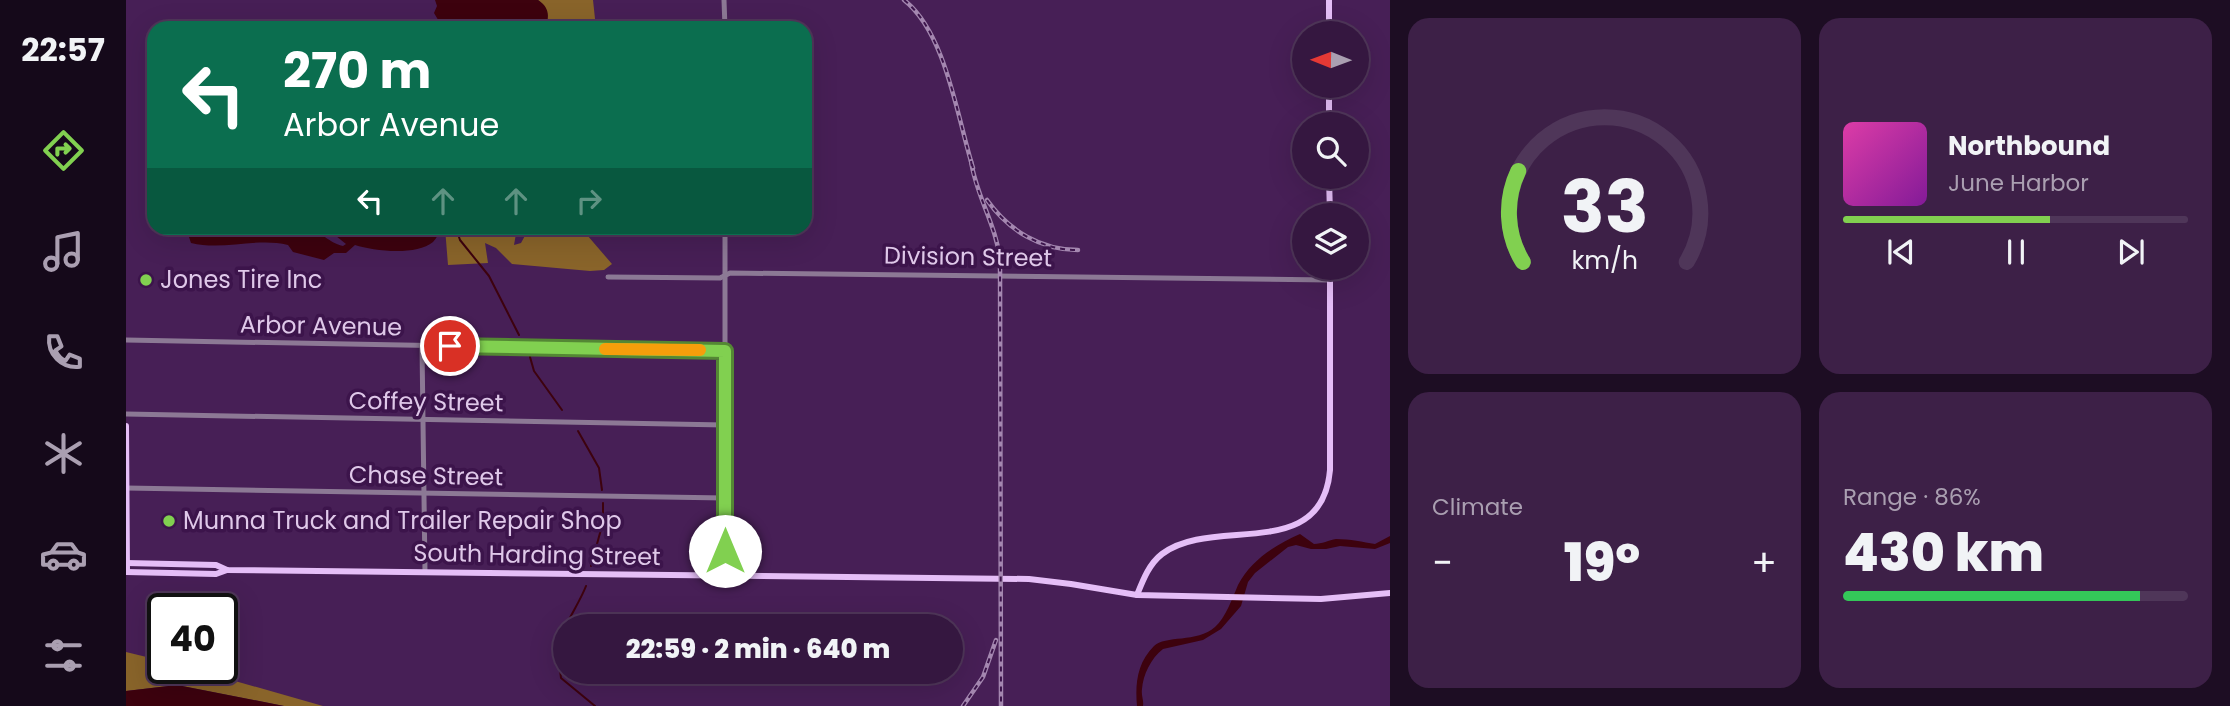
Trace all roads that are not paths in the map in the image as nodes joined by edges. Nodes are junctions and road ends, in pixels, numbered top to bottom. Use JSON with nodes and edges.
{"nodes":[{"id":1,"x":724,"y":0,"type":"edge"},
{"id":2,"x":1329,"y":0,"type":"edge"},
{"id":3,"x":724,"y":21,"type":"edge"},
{"id":4,"x":1329,"y":21,"type":"edge"},
{"id":5,"x":725,"y":235,"type":"edge"},
{"id":6,"x":725,"y":274,"type":"junction"},
{"id":7,"x":608,"y":277,"type":"dead end"},
{"id":8,"x":1292,"y":280,"type":"edge"},
{"id":9,"x":1330,"y":280,"type":"edge"},
{"id":10,"x":126,"y":340,"type":"edge"},
{"id":11,"x":422,"y":345,"type":"junction"},
{"id":12,"x":725,"y":351,"type":"junction"},
{"id":13,"x":126,"y":414,"type":"edge"},
{"id":14,"x":423,"y":419,"type":"junction"},
{"id":15,"x":725,"y":425,"type":"junction"},
{"id":16,"x":126,"y":426,"type":"edge"},
{"id":17,"x":127,"y":488,"type":"edge"},
{"id":18,"x":424,"y":493,"type":"junction"},
{"id":19,"x":725,"y":498,"type":"junction"},
{"id":20,"x":127,"y":563,"type":"edge"},
{"id":21,"x":227,"y":570,"type":"junction"},
{"id":22,"x":127,"y":572,"type":"edge"},
{"id":23,"x":425,"y":572,"type":"junction"},
{"id":24,"x":725,"y":577,"type":"junction"},
{"id":25,"x":1390,"y":593,"type":"edge"},
{"id":26,"x":1138,"y":595,"type":"junction"}],
"edges":[{"from":1,"to":3,"type":"street"},
{"from":2,"to":4,"type":"main road"},
{"from":5,"to":6,"type":"street"},
{"from":6,"to":7,"type":"street","name":"Division Street"},
{"from":6,"to":8,"type":"street","name":"Division Street"},
{"from":6,"to":12,"type":"street"},
{"from":9,"to":26,"type":"main road"},
{"from":10,"to":11,"type":"street","name":"Arbor Avenue"},
{"from":11,"to":12,"type":"street","name":"Arbor Avenue"},
{"from":11,"to":14,"type":"street"},
{"from":12,"to":15,"type":"street"},
{"from":13,"to":14,"type":"street","name":"Coffey Street"},
{"from":14,"to":15,"type":"street","name":"Coffey Street"},
{"from":14,"to":18,"type":"street"},
{"from":15,"to":19,"type":"street"},
{"from":16,"to":17,"type":"main road"},
{"from":17,"to":18,"type":"street","name":"Chase Street"},
{"from":17,"to":20,"type":"main road"},
{"from":18,"to":19,"type":"street","name":"Chase Street"},
{"from":18,"to":23,"type":"street"},
{"from":19,"to":24,"type":"street"},
{"from":20,"to":21,"type":"main road"},
{"from":20,"to":22,"type":"main road"},
{"from":21,"to":22,"type":"main road"},
{"from":21,"to":23,"type":"main road","name":"South Harding Street"},
{"from":23,"to":24,"type":"main road","name":"South Harding Street"},
{"from":24,"to":26,"type":"main road","name":"South Harding Street"},
{"from":25,"to":26,"type":"main road","name":"South Harding Street"}]}
